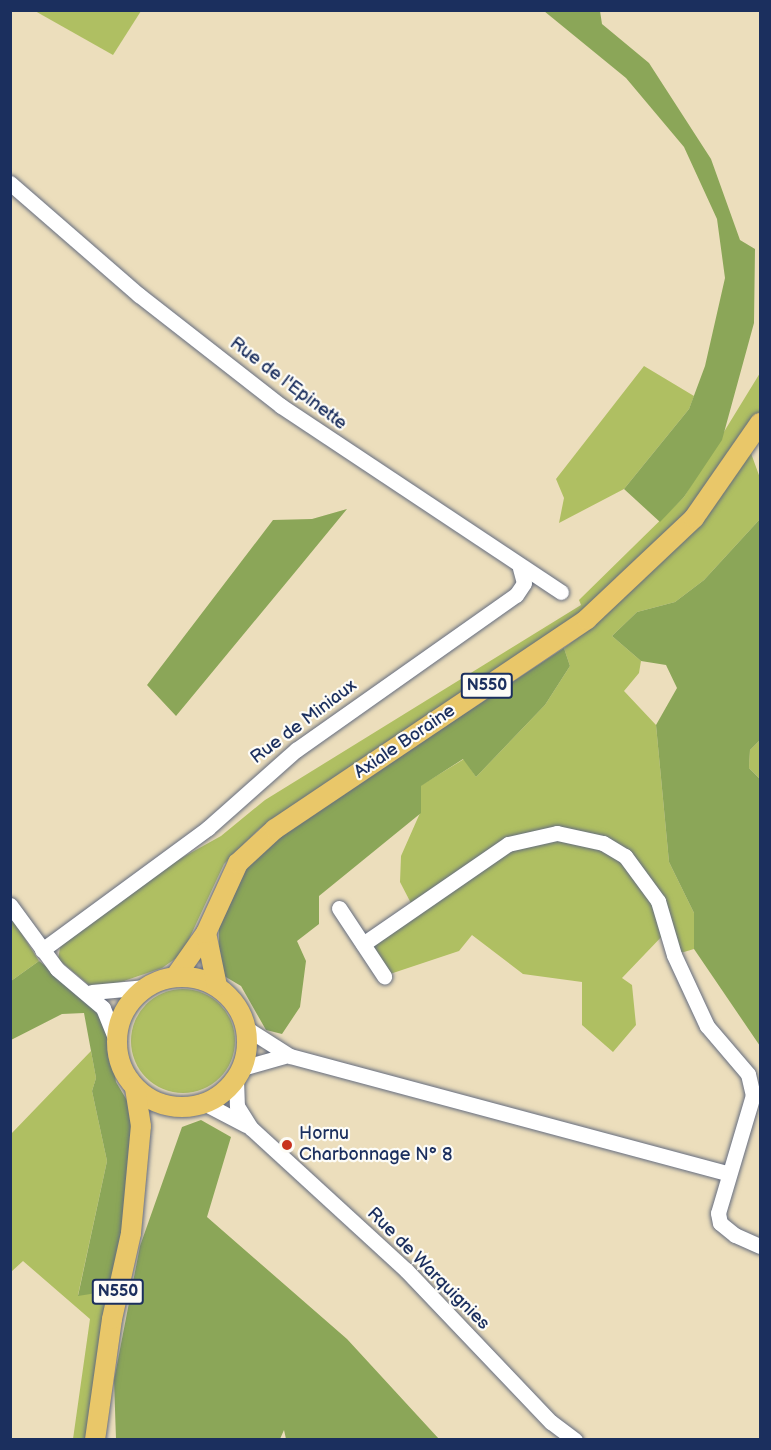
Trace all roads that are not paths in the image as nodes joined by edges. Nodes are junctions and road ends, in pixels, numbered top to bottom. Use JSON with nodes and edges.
{"nodes":[{"id":1,"x":10,"y":183,"type":"edge"},
{"id":2,"x":760,"y":423,"type":"edge"},
{"id":3,"x":520,"y":568,"type":"junction"},
{"id":4,"x":561,"y":592,"type":"dead end"},
{"id":5,"x":10,"y":905,"type":"edge"},
{"id":6,"x":339,"y":908,"type":"dead end"},
{"id":7,"x":206,"y":933,"type":"junction"},
{"id":8,"x":363,"y":944,"type":"junction"},
{"id":9,"x":42,"y":950,"type":"junction"},
{"id":10,"x":384,"y":976,"type":"dead end"},
{"id":11,"x":175,"y":977,"type":"junction"},
{"id":12,"x":146,"y":987,"type":"junction"},
{"id":13,"x":217,"y":987,"type":"junction"},
{"id":14,"x":92,"y":992,"type":"junction"},
{"id":15,"x":246,"y":1028,"type":"junction"},
{"id":16,"x":117,"y":1043,"type":"junction"},
{"id":17,"x":290,"y":1056,"type":"junction"},
{"id":18,"x":239,"y":1073,"type":"junction"},
{"id":19,"x":135,"y":1087,"type":"junction"},
{"id":20,"x":204,"y":1103,"type":"junction"},
{"id":21,"x":174,"y":1106,"type":"junction"},
{"id":22,"x":251,"y":1128,"type":"junction"},
{"id":23,"x":139,"y":1145,"type":"junction"},
{"id":24,"x":726,"y":1173,"type":"junction"},
{"id":25,"x":760,"y":1246,"type":"edge"},
{"id":26,"x":95,"y":1440,"type":"edge"},
{"id":27,"x":575,"y":1440,"type":"edge"}],
"edges":[{"from":1,"to":3,"type":"street","name":"Rue de l'Epinette"},
{"from":2,"to":7,"type":"main road","name":"Axiale Boraine","number":"N550"},
{"from":3,"to":4,"type":"street","name":"Rue de l'Epinette"},
{"from":3,"to":9,"type":"street","name":"Rue de Miniaux"},
{"from":5,"to":9,"type":"street"},
{"from":6,"to":8,"type":"street"},
{"from":7,"to":11,"type":"main road","name":"Axiale Boraine"},
{"from":7,"to":13,"type":"main road"},
{"from":8,"to":10,"type":"street"},
{"from":8,"to":24,"type":"street"},
{"from":9,"to":14,"type":"street"},
{"from":11,"to":12,"type":"main road"},
{"from":11,"to":13,"type":"main road"},
{"from":12,"to":14,"type":"street"},
{"from":12,"to":16,"type":"main road"},
{"from":13,"to":15,"type":"main road"},
{"from":14,"to":16,"type":"street"},
{"from":15,"to":17,"type":"street"},
{"from":15,"to":18,"type":"main road"},
{"from":16,"to":19,"type":"main road"},
{"from":17,"to":18,"type":"street"},
{"from":17,"to":24,"type":"street"},
{"from":18,"to":20,"type":"main road"},
{"from":18,"to":22,"type":"street"},
{"from":19,"to":21,"type":"main road"},
{"from":19,"to":23,"type":"main road"},
{"from":20,"to":21,"type":"main road"},
{"from":20,"to":22,"type":"street"},
{"from":21,"to":23,"type":"main road"},
{"from":22,"to":27,"type":"street","name":"Rue de Warquignies"},
{"from":23,"to":26,"type":"main road","number":"N550"},
{"from":24,"to":25,"type":"street"}]}
